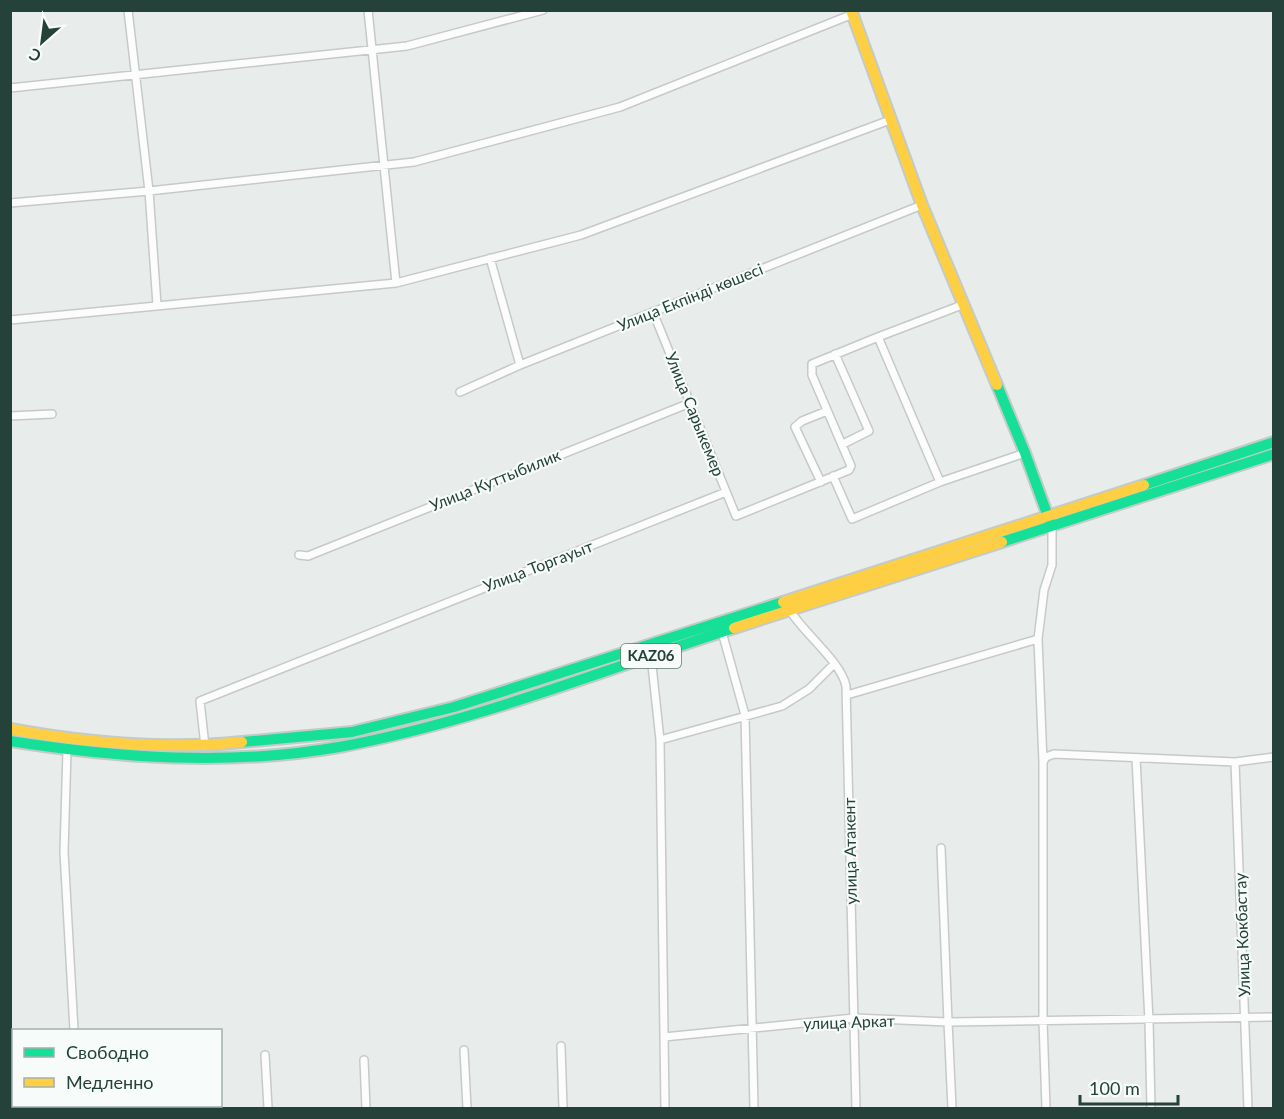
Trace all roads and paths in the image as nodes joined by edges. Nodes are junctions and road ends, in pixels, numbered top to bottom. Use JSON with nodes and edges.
{"nodes":[{"id":1,"x":128,"y":10,"type":"edge"},
{"id":2,"x":368,"y":10,"type":"edge"},
{"id":3,"x":543,"y":10,"type":"edge"},
{"id":4,"x":852,"y":12,"type":"edge"},
{"id":5,"x":372,"y":51,"type":"junction"},
{"id":6,"x":136,"y":75,"type":"junction"},
{"id":7,"x":10,"y":88,"type":"edge"},
{"id":8,"x":890,"y":120,"type":"junction"},
{"id":9,"x":384,"y":166,"type":"junction"},
{"id":10,"x":149,"y":192,"type":"junction"},
{"id":11,"x":10,"y":203,"type":"edge"},
{"id":12,"x":922,"y":205,"type":"junction"},
{"id":13,"x":490,"y":258,"type":"junction"},
{"id":14,"x":396,"y":283,"type":"junction"},
{"id":15,"x":157,"y":305,"type":"junction"},
{"id":16,"x":962,"y":305,"type":"junction"},
{"id":17,"x":653,"y":312,"type":"junction"},
{"id":18,"x":10,"y":320,"type":"edge"},
{"id":19,"x":878,"y":337,"type":"junction"},
{"id":20,"x":835,"y":354,"type":"junction"},
{"id":21,"x":520,"y":364,"type":"junction"},
{"id":22,"x":460,"y":392,"type":"dead end"},
{"id":23,"x":690,"y":403,"type":"junction"},
{"id":24,"x":827,"y":411,"type":"junction"},
{"id":25,"x":52,"y":414,"type":"dead end"},
{"id":26,"x":10,"y":416,"type":"edge"},
{"id":27,"x":1274,"y":442,"type":"edge"},
{"id":28,"x":843,"y":444,"type":"junction"},
{"id":29,"x":1025,"y":453,"type":"junction"},
{"id":30,"x":1274,"y":454,"type":"edge"},
{"id":31,"x":833,"y":476,"type":"junction"},
{"id":32,"x":821,"y":482,"type":"junction"},
{"id":33,"x":940,"y":482,"type":"junction"},
{"id":34,"x":726,"y":492,"type":"junction"},
{"id":35,"x":1050,"y":522,"type":"junction"},
{"id":36,"x":299,"y":555,"type":"dead end"},
{"id":37,"x":791,"y":612,"type":"junction"},
{"id":38,"x":722,"y":632,"type":"junction"},
{"id":39,"x":1038,"y":639,"type":"junction"},
{"id":40,"x":651,"y":656,"type":"junction"},
{"id":41,"x":834,"y":664,"type":"junction"},
{"id":42,"x":847,"y":695,"type":"junction"},
{"id":43,"x":467,"y":702,"type":"junction"},
{"id":44,"x":472,"y":714,"type":"junction"},
{"id":45,"x":745,"y":715,"type":"junction"},
{"id":46,"x":10,"y":729,"type":"edge"},
{"id":47,"x":660,"y":740,"type":"junction"},
{"id":48,"x":10,"y":741,"type":"edge"},
{"id":49,"x":205,"y":746,"type":"junction"},
{"id":50,"x":67,"y":751,"type":"junction"},
{"id":51,"x":1274,"y":757,"type":"edge"},
{"id":52,"x":1136,"y":758,"type":"junction"},
{"id":53,"x":1043,"y":762,"type":"junction"},
{"id":54,"x":1235,"y":762,"type":"junction"},
{"id":55,"x":941,"y":848,"type":"dead end"},
{"id":56,"x":1274,"y":1017,"type":"edge"},
{"id":57,"x":854,"y":1018,"type":"junction"},
{"id":58,"x":1245,"y":1019,"type":"junction"},
{"id":59,"x":1043,"y":1021,"type":"junction"},
{"id":60,"x":1149,"y":1021,"type":"junction"},
{"id":61,"x":948,"y":1022,"type":"junction"},
{"id":62,"x":753,"y":1028,"type":"junction"},
{"id":63,"x":74,"y":1029,"type":"edge"},
{"id":64,"x":664,"y":1037,"type":"junction"},
{"id":65,"x":561,"y":1046,"type":"dead end"},
{"id":66,"x":464,"y":1050,"type":"dead end"},
{"id":67,"x":265,"y":1055,"type":"dead end"},
{"id":68,"x":364,"y":1060,"type":"dead end"},
{"id":69,"x":268,"y":1108,"type":"edge"},
{"id":70,"x":366,"y":1108,"type":"edge"},
{"id":71,"x":467,"y":1108,"type":"edge"},
{"id":72,"x":563,"y":1108,"type":"edge"},
{"id":73,"x":665,"y":1108,"type":"edge"},
{"id":74,"x":754,"y":1108,"type":"edge"},
{"id":75,"x":856,"y":1108,"type":"edge"},
{"id":76,"x":952,"y":1108,"type":"edge"},
{"id":77,"x":1046,"y":1108,"type":"edge"},
{"id":78,"x":1150,"y":1108,"type":"edge"},
{"id":79,"x":1248,"y":1108,"type":"edge"}],
"edges":[{"from":1,"to":6,"type":"street"},
{"from":2,"to":5,"type":"street"},
{"from":3,"to":5,"type":"street"},
{"from":4,"to":8,"type":"main road"},
{"from":4,"to":9,"type":"street"},
{"from":5,"to":6,"type":"street"},
{"from":5,"to":9,"type":"street"},
{"from":6,"to":7,"type":"street"},
{"from":6,"to":10,"type":"street"},
{"from":8,"to":12,"type":"main road"},
{"from":8,"to":13,"type":"street"},
{"from":9,"to":10,"type":"street"},
{"from":9,"to":14,"type":"street"},
{"from":10,"to":11,"type":"street"},
{"from":10,"to":15,"type":"street"},
{"from":12,"to":16,"type":"main road"},
{"from":12,"to":17,"type":"street","name":"Улица Екпінді көшесі"},
{"from":13,"to":14,"type":"street"},
{"from":13,"to":21,"type":"street"},
{"from":14,"to":15,"type":"street"},
{"from":15,"to":18,"type":"street"},
{"from":16,"to":19,"type":"street"},
{"from":16,"to":29,"type":"main road"},
{"from":17,"to":21,"type":"street","name":"Улица Екпінді көшесі"},
{"from":17,"to":23,"type":"street","name":"Улица Сарыкемер"},
{"from":19,"to":20,"type":"street"},
{"from":19,"to":33,"type":"street"},
{"from":20,"to":24,"type":"street"},
{"from":20,"to":28,"type":"street"},
{"from":21,"to":22,"type":"street","name":"Улица Екпінді көшесі"},
{"from":23,"to":34,"type":"street","name":"Улица Сарыкемер"},
{"from":23,"to":36,"type":"street","name":"Улица Куттыбилик"},
{"from":24,"to":28,"type":"street"},
{"from":24,"to":32,"type":"street"},
{"from":25,"to":26,"type":"street"},
{"from":27,"to":35,"type":"main road","number":"KАZ06"},
{"from":28,"to":31,"type":"street"},
{"from":29,"to":33,"type":"street"},
{"from":29,"to":35,"type":"main road"},
{"from":30,"to":35,"type":"main road","number":"KАZ06"},
{"from":31,"to":32,"type":"street"},
{"from":31,"to":33,"type":"street"},
{"from":32,"to":34,"type":"street","name":"Улица Сарыкемер"},
{"from":34,"to":49,"type":"street","name":"Улица Торгауыт"},
{"from":35,"to":37,"type":"main road","number":"KАZ06"},
{"from":35,"to":39,"type":"street"},
{"from":35,"to":43,"type":"main road","number":"KАZ06"},
{"from":37,"to":38,"type":"main road","number":"KАZ06"},
{"from":37,"to":41,"type":"street","name":"улица Атакент"},
{"from":38,"to":40,"type":"main road","number":"KАZ06"},
{"from":38,"to":45,"type":"street"},
{"from":39,"to":42,"type":"street"},
{"from":39,"to":53,"type":"street"},
{"from":40,"to":44,"type":"main road","number":"KАZ06"},
{"from":40,"to":47,"type":"street"},
{"from":41,"to":42,"type":"street","name":"улица Атакент"},
{"from":41,"to":45,"type":"street"},
{"from":42,"to":57,"type":"street","name":"улица Атакент"},
{"from":43,"to":44,"type":"main road"},
{"from":43,"to":49,"type":"main road","number":"KАZ06"},
{"from":44,"to":50,"type":"main road","number":"KАZ06"},
{"from":45,"to":47,"type":"street"},
{"from":45,"to":62,"type":"street"},
{"from":46,"to":49,"type":"main road","number":"KАZ06"},
{"from":47,"to":64,"type":"street"},
{"from":48,"to":50,"type":"main road","number":"KАZ06"},
{"from":50,"to":63,"type":"street"},
{"from":51,"to":54,"type":"street"},
{"from":52,"to":53,"type":"street"},
{"from":52,"to":54,"type":"street"},
{"from":52,"to":60,"type":"street"},
{"from":53,"to":59,"type":"street"},
{"from":54,"to":58,"type":"street","name":"Улица Кокбастау"},
{"from":55,"to":61,"type":"street"},
{"from":56,"to":58,"type":"street","name":"улица Аркат"},
{"from":57,"to":61,"type":"street","name":"улица Аркат"},
{"from":57,"to":62,"type":"street","name":"улица Аркат"},
{"from":57,"to":75,"type":"street","name":"улица Атакент"},
{"from":58,"to":60,"type":"street","name":"улица Аркат"},
{"from":58,"to":79,"type":"street","name":"Улица Кокбастау"},
{"from":59,"to":60,"type":"street","name":"улица Аркат"},
{"from":59,"to":61,"type":"street","name":"улица Аркат"},
{"from":59,"to":77,"type":"street"},
{"from":60,"to":78,"type":"street"},
{"from":61,"to":76,"type":"street"},
{"from":62,"to":64,"type":"street","name":"улица Аркат"},
{"from":62,"to":74,"type":"street"},
{"from":64,"to":73,"type":"street"},
{"from":65,"to":72,"type":"street"},
{"from":66,"to":71,"type":"street"},
{"from":67,"to":69,"type":"street"},
{"from":68,"to":70,"type":"street"}]}
